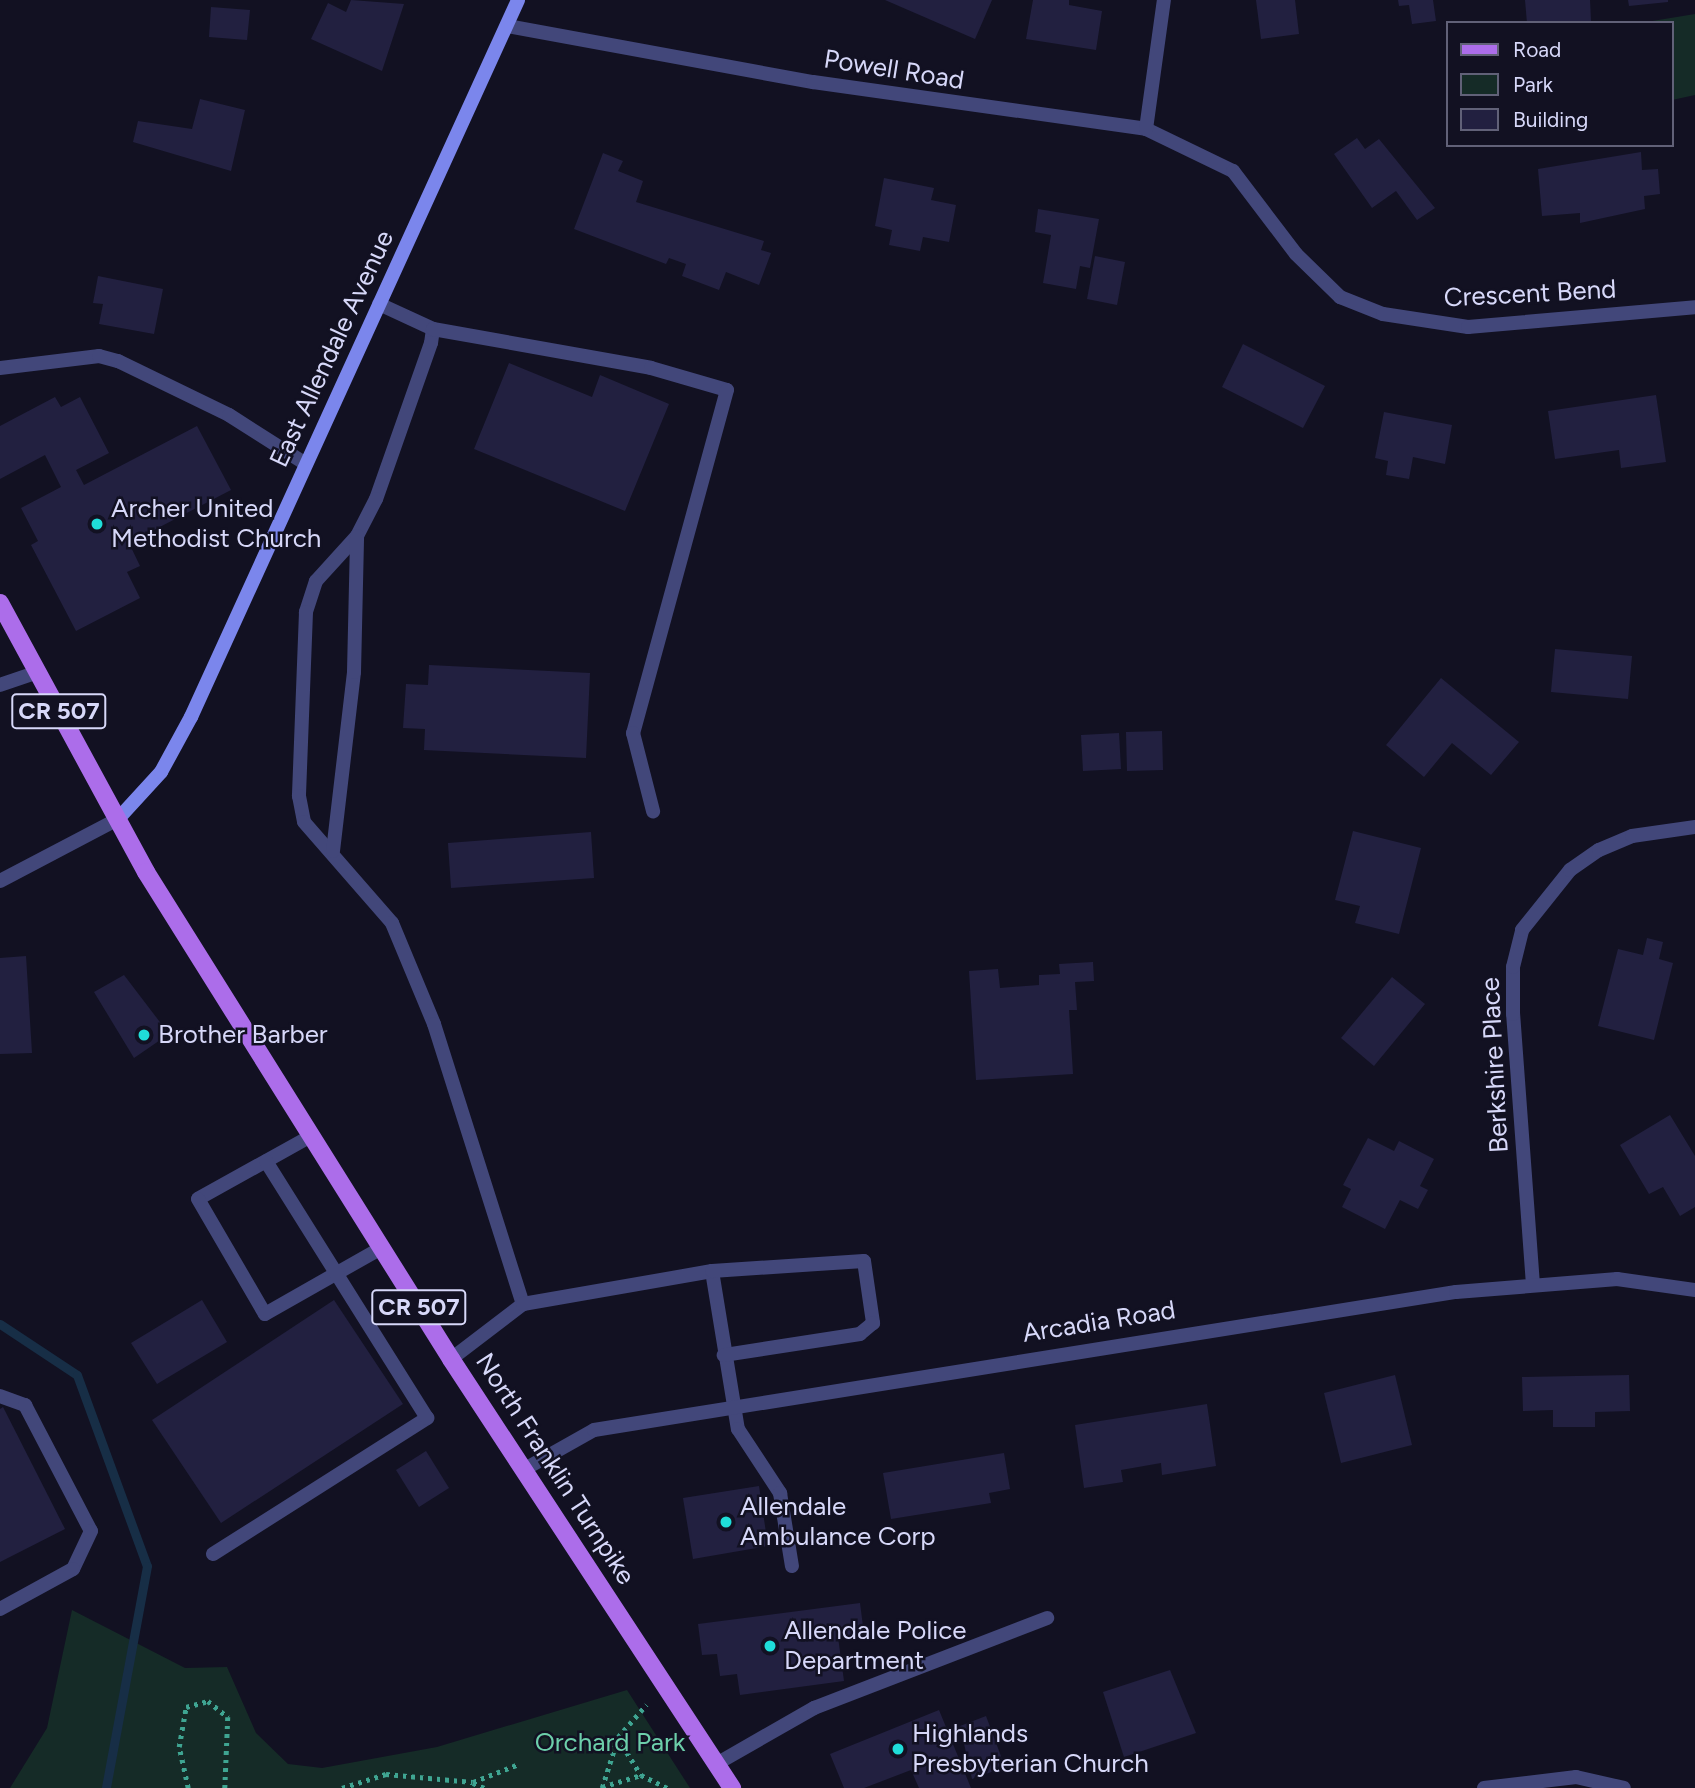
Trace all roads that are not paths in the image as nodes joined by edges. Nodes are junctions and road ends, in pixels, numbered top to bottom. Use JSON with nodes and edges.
{"nodes":[{"id":1,"x":518,"y":0,"type":"edge"},
{"id":2,"x":1164,"y":0,"type":"edge"},
{"id":3,"x":507,"y":26,"type":"junction"},
{"id":4,"x":1146,"y":129,"type":"junction"},
{"id":5,"x":379,"y":304,"type":"junction"},
{"id":6,"x":1695,"y":307,"type":"edge"},
{"id":7,"x":433,"y":329,"type":"junction"},
{"id":8,"x":0,"y":368,"type":"edge"},
{"id":9,"x":306,"y":464,"type":"junction"},
{"id":10,"x":356,"y":536,"type":"junction"},
{"id":11,"x":0,"y":603,"type":"edge"},
{"id":12,"x":37,"y":672,"type":"junction"},
{"id":13,"x":0,"y":685,"type":"edge"},
{"id":14,"x":653,"y":811,"type":"dead end"},
{"id":15,"x":118,"y":819,"type":"junction"},
{"id":16,"x":1695,"y":827,"type":"edge"},
{"id":17,"x":333,"y":851,"type":"junction"},
{"id":18,"x":0,"y":881,"type":"edge"},
{"id":19,"x":311,"y":1136,"type":"junction"},
{"id":20,"x":266,"y":1161,"type":"junction"},
{"id":21,"x":381,"y":1248,"type":"junction"},
{"id":22,"x":712,"y":1271,"type":"junction"},
{"id":23,"x":336,"y":1274,"type":"junction"},
{"id":24,"x":1533,"y":1285,"type":"junction"},
{"id":25,"x":1695,"y":1290,"type":"edge"},
{"id":26,"x":523,"y":1304,"type":"junction"},
{"id":27,"x":724,"y":1355,"type":"junction"},
{"id":28,"x":451,"y":1359,"type":"junction"},
{"id":29,"x":0,"y":1396,"type":"edge"},
{"id":30,"x":732,"y":1404,"type":"junction"},
{"id":31,"x":523,"y":1470,"type":"junction"},
{"id":32,"x":213,"y":1553,"type":"dead end"},
{"id":33,"x":792,"y":1566,"type":"dead end"},
{"id":34,"x":0,"y":1609,"type":"edge"},
{"id":35,"x":1047,"y":1618,"type":"dead end"},
{"id":36,"x":718,"y":1763,"type":"junction"},
{"id":37,"x":732,"y":1788,"type":"edge"},
{"id":38,"x":1484,"y":1788,"type":"edge"},
{"id":39,"x":1624,"y":1788,"type":"edge"}],
"edges":[{"from":1,"to":3,"type":"main road","name":"East Allendale Avenue"},
{"from":2,"to":4,"type":"street"},
{"from":3,"to":4,"type":"street","name":"Powell Road"},
{"from":3,"to":5,"type":"main road","name":"East Allendale Avenue"},
{"from":4,"to":6,"type":"street","name":"Crescent Bend"},
{"from":5,"to":7,"type":"street"},
{"from":5,"to":9,"type":"main road","name":"East Allendale Avenue"},
{"from":7,"to":10,"type":"street"},
{"from":7,"to":14,"type":"street"},
{"from":8,"to":9,"type":"street"},
{"from":9,"to":15,"type":"main road","name":"East Allendale Avenue"},
{"from":10,"to":17,"type":"street"},
{"from":10,"to":17,"type":"street"},
{"from":11,"to":12,"type":"main road","number":"CR 507"},
{"from":12,"to":13,"type":"street"},
{"from":12,"to":15,"type":"main road","number":"CR 507"},
{"from":15,"to":18,"type":"street"},
{"from":15,"to":19,"type":"main road","name":"North Franklin Turnpike","number":"CR 507"},
{"from":16,"to":24,"type":"street","name":"Berkshire Place"},
{"from":17,"to":26,"type":"street"},
{"from":19,"to":20,"type":"street"},
{"from":19,"to":21,"type":"main road","name":"North Franklin Turnpike","number":"CR 507"},
{"from":20,"to":23,"type":"street"},
{"from":20,"to":23,"type":"street"},
{"from":21,"to":23,"type":"street"},
{"from":21,"to":28,"type":"main road","name":"North Franklin Turnpike","number":"CR 507"},
{"from":22,"to":26,"type":"street"},
{"from":22,"to":27,"type":"street"},
{"from":22,"to":27,"type":"street"},
{"from":23,"to":32,"type":"street"},
{"from":24,"to":25,"type":"street","name":"Arcadia Road"},
{"from":24,"to":30,"type":"street","name":"Arcadia Road"},
{"from":26,"to":28,"type":"street"},
{"from":27,"to":30,"type":"street"},
{"from":28,"to":31,"type":"main road","name":"North Franklin Turnpike","number":"CR 507"},
{"from":29,"to":34,"type":"street"},
{"from":30,"to":31,"type":"street","name":"Arcadia Road"},
{"from":30,"to":33,"type":"street"},
{"from":31,"to":36,"type":"main road","name":"North Franklin Turnpike","number":"CR 507"},
{"from":35,"to":36,"type":"street"},
{"from":36,"to":37,"type":"main road","name":"North Franklin Turnpike","number":"CR 507"},
{"from":38,"to":39,"type":"street"}]}
